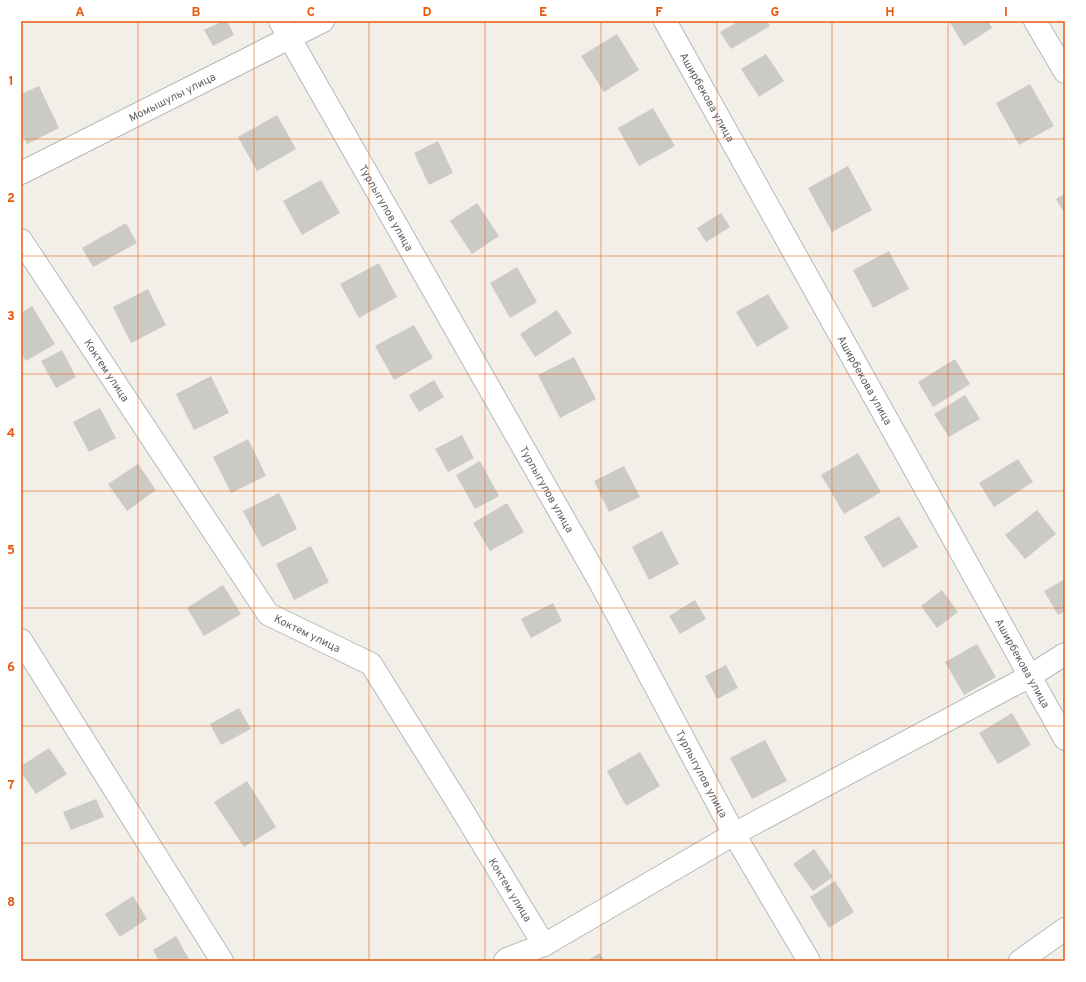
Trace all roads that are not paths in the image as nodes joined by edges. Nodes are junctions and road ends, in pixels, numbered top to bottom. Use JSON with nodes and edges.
{"nodes":[{"id":1,"x":323,"y":21,"type":"edge"},
{"id":2,"x":665,"y":21,"type":"edge"},
{"id":3,"x":1035,"y":21,"type":"edge"},
{"id":4,"x":284,"y":30,"type":"edge"},
{"id":5,"x":1065,"y":72,"type":"edge"},
{"id":6,"x":21,"y":173,"type":"edge"},
{"id":7,"x":21,"y":240,"type":"edge"},
{"id":8,"x":21,"y":640,"type":"edge"},
{"id":9,"x":1065,"y":654,"type":"edge"},
{"id":10,"x":1030,"y":676,"type":"junction"},
{"id":11,"x":1065,"y":738,"type":"edge"},
{"id":12,"x":734,"y":834,"type":"junction"},
{"id":13,"x":1065,"y":929,"type":"edge"},
{"id":14,"x":544,"y":944,"type":"junction"},
{"id":15,"x":222,"y":961,"type":"edge"},
{"id":16,"x":506,"y":961,"type":"edge"},
{"id":17,"x":809,"y":961,"type":"edge"},
{"id":18,"x":1020,"y":961,"type":"edge"}],
"edges":[{"from":1,"to":4,"type":"street","name":"Момышулы улица"},
{"from":2,"to":10,"type":"street","name":"Аширбекова улица"},
{"from":3,"to":5,"type":"street"},
{"from":4,"to":6,"type":"street","name":"Момышулы улица"},
{"from":4,"to":12,"type":"street","name":"Турлыгулов улица"},
{"from":7,"to":14,"type":"street","name":"Коктем улица"},
{"from":8,"to":15,"type":"street"},
{"from":9,"to":10,"type":"street"},
{"from":10,"to":11,"type":"street","name":"Аширбекова улица"},
{"from":10,"to":12,"type":"street"},
{"from":12,"to":14,"type":"street"},
{"from":12,"to":17,"type":"street","name":"Турлыгулов улица"},
{"from":13,"to":18,"type":"street"},
{"from":14,"to":16,"type":"street"}]}
